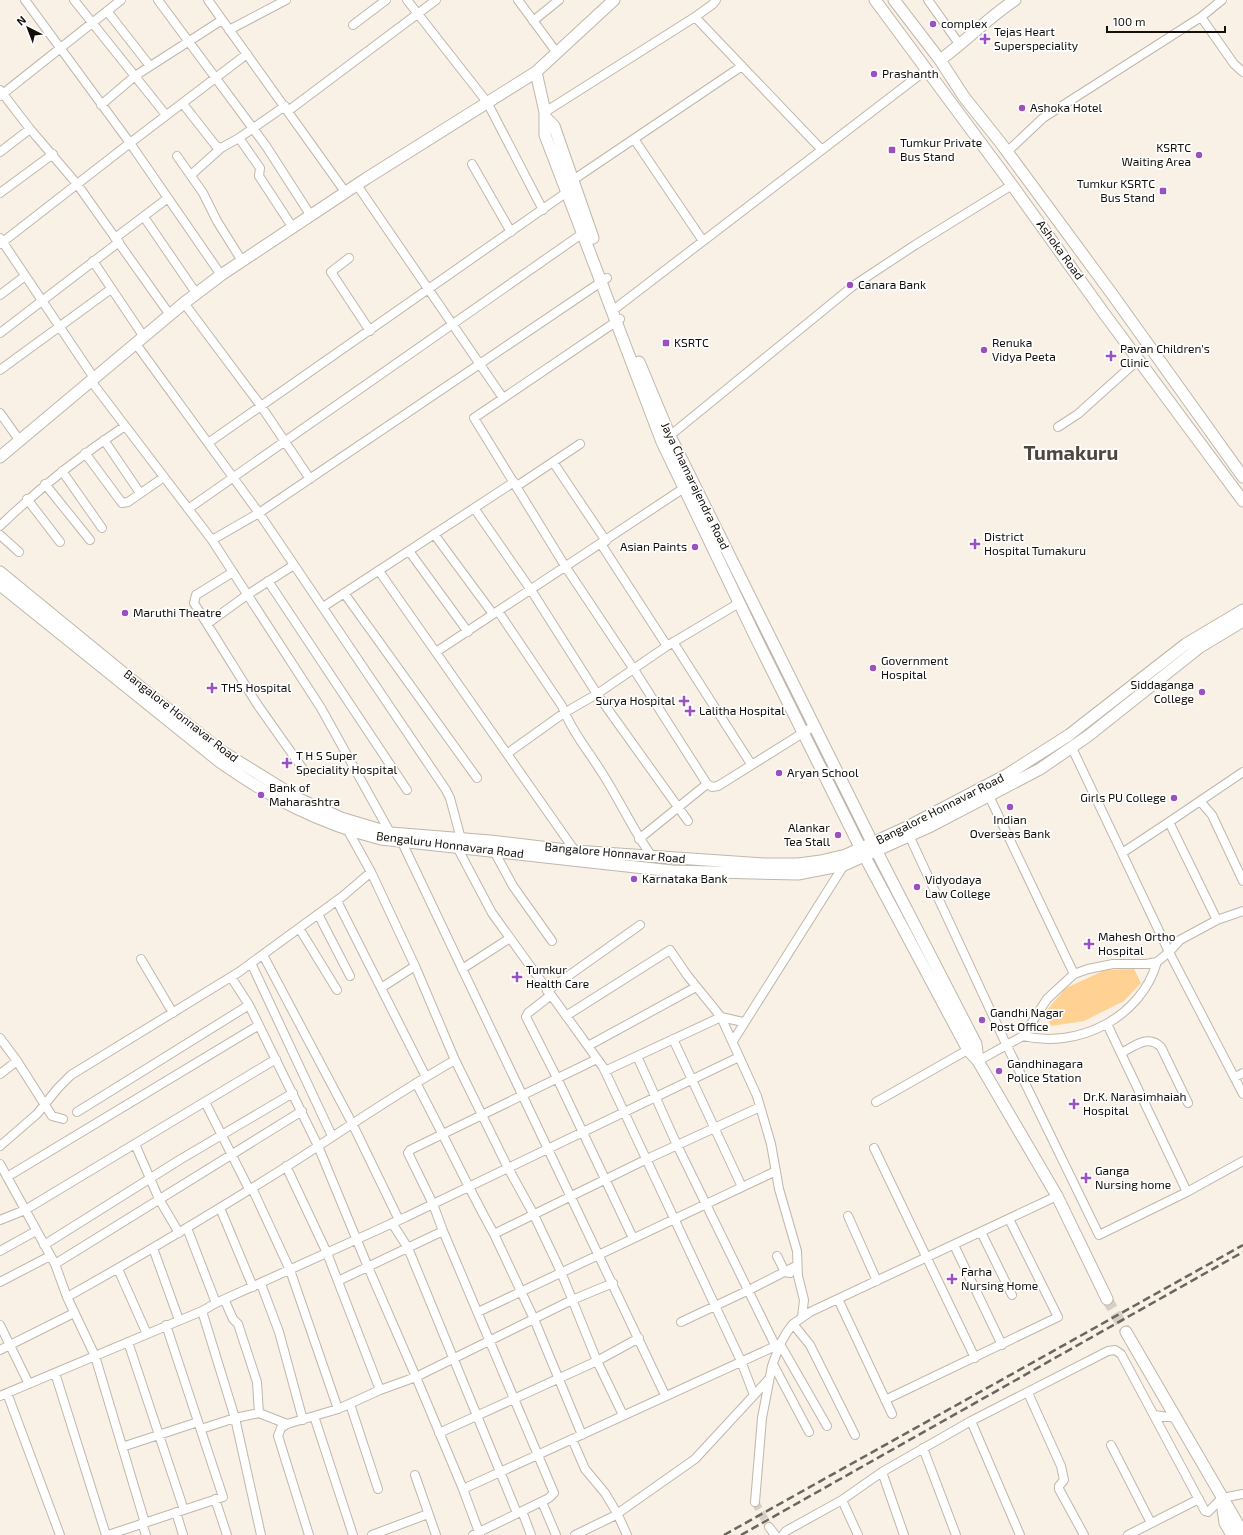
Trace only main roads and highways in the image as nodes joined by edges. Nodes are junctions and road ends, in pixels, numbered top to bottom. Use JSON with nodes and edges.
{"nodes":[{"id":1,"x":614,"y":0,"type":"edge"},
{"id":2,"x":875,"y":0,"type":"edge"},
{"id":3,"x":894,"y":0,"type":"edge"},
{"id":4,"x":1015,"y":0,"type":"edge"},
{"id":5,"x":940,"y":60,"type":"junction"},
{"id":6,"x":536,"y":72,"type":"junction"},
{"id":7,"x":572,"y":187,"type":"junction"},
{"id":8,"x":604,"y":279,"type":"junction"},
{"id":9,"x":666,"y":439,"type":"junction"},
{"id":10,"x":0,"y":457,"type":"edge"},
{"id":11,"x":1243,"y":477,"type":"edge"},
{"id":12,"x":1243,"y":501,"type":"edge"},
{"id":13,"x":0,"y":572,"type":"edge"},
{"id":14,"x":0,"y":584,"type":"edge"},
{"id":15,"x":1243,"y":610,"type":"edge"},
{"id":16,"x":1243,"y":621,"type":"edge"},
{"id":17,"x":69,"y":633,"type":"junction"},
{"id":18,"x":907,"y":832,"type":"junction"},
{"id":19,"x":396,"y":837,"type":"junction"},
{"id":20,"x":459,"y":843,"type":"junction"},
{"id":21,"x":875,"y":848,"type":"junction"},
{"id":22,"x":555,"y":853,"type":"junction"},
{"id":23,"x":863,"y":853,"type":"junction"},
{"id":24,"x":972,"y":1047,"type":"junction"},
{"id":25,"x":1107,"y":1299,"type":"tunnel mouth"},
{"id":26,"x":1126,"y":1332,"type":"tunnel mouth"},
{"id":27,"x":1222,"y":1498,"type":"junction"},
{"id":28,"x":1243,"y":1533,"type":"edge"},
{"id":29,"x":1232,"y":1535,"type":"edge"}],
"edges":[{"from":1,"to":6,"type":"main road"},
{"from":2,"to":12,"type":"main road","name":"Ashoka Road"},
{"from":3,"to":5,"type":"main road","name":"Ashoka Road"},
{"from":4,"to":5,"type":"main road"},
{"from":5,"to":11,"type":"main road","name":"Ashoka Road"},
{"from":6,"to":7,"type":"main road","name":"Jaya Chamarajendra Road"},
{"from":6,"to":10,"type":"main road"},
{"from":7,"to":8,"type":"main road","name":"Jaya Chamarajendra Road"},
{"from":7,"to":8,"type":"main road","name":"Jaya Chamarajendra Road"},
{"from":8,"to":9,"type":"main road","name":"Jaya Chamarajendra Road"},
{"from":9,"to":21,"type":"main road","name":"Jaya Chamarajendra Road"},
{"from":9,"to":23,"type":"main road","name":"Jaya Chamarajendra Road"},
{"from":13,"to":17,"type":"main road","name":"Bangalore Honnavar Road"},
{"from":14,"to":17,"type":"main road","name":"Bengaluru Honnavara Road"},
{"from":15,"to":18,"type":"main road","name":"Bangalore Honnavar Road"},
{"from":16,"to":18,"type":"main road"},
{"from":17,"to":19,"type":"main road","name":"Bangalore Honnavar Road"},
{"from":17,"to":19,"type":"main road","name":"Bengaluru Honnavara Road"},
{"from":18,"to":21,"type":"main road","name":"Bangalore Honnavar Road"},
{"from":19,"to":20,"type":"main road","name":"Bangalore Honnavar Road"},
{"from":20,"to":22,"type":"main road","name":"Bangalore Honnavar Road"},
{"from":20,"to":22,"type":"main road","name":"Bengaluru Honnavara Road"},
{"from":21,"to":23,"type":"main road","name":"Bangalore Honnavar Road"},
{"from":21,"to":24,"type":"main road","name":"Jaya Chamarajendra Road"},
{"from":22,"to":23,"type":"main road","name":"Bangalore Honnavar Road"},
{"from":22,"to":23,"type":"main road","name":"Bengaluru Honnavara Road"},
{"from":23,"to":24,"type":"main road","name":"Jaya Chamarajendra Road"},
{"from":24,"to":25,"type":"main road"},
{"from":26,"to":27,"type":"main road"},
{"from":27,"to":28,"type":"main road"},
{"from":27,"to":29,"type":"main road"}]}
